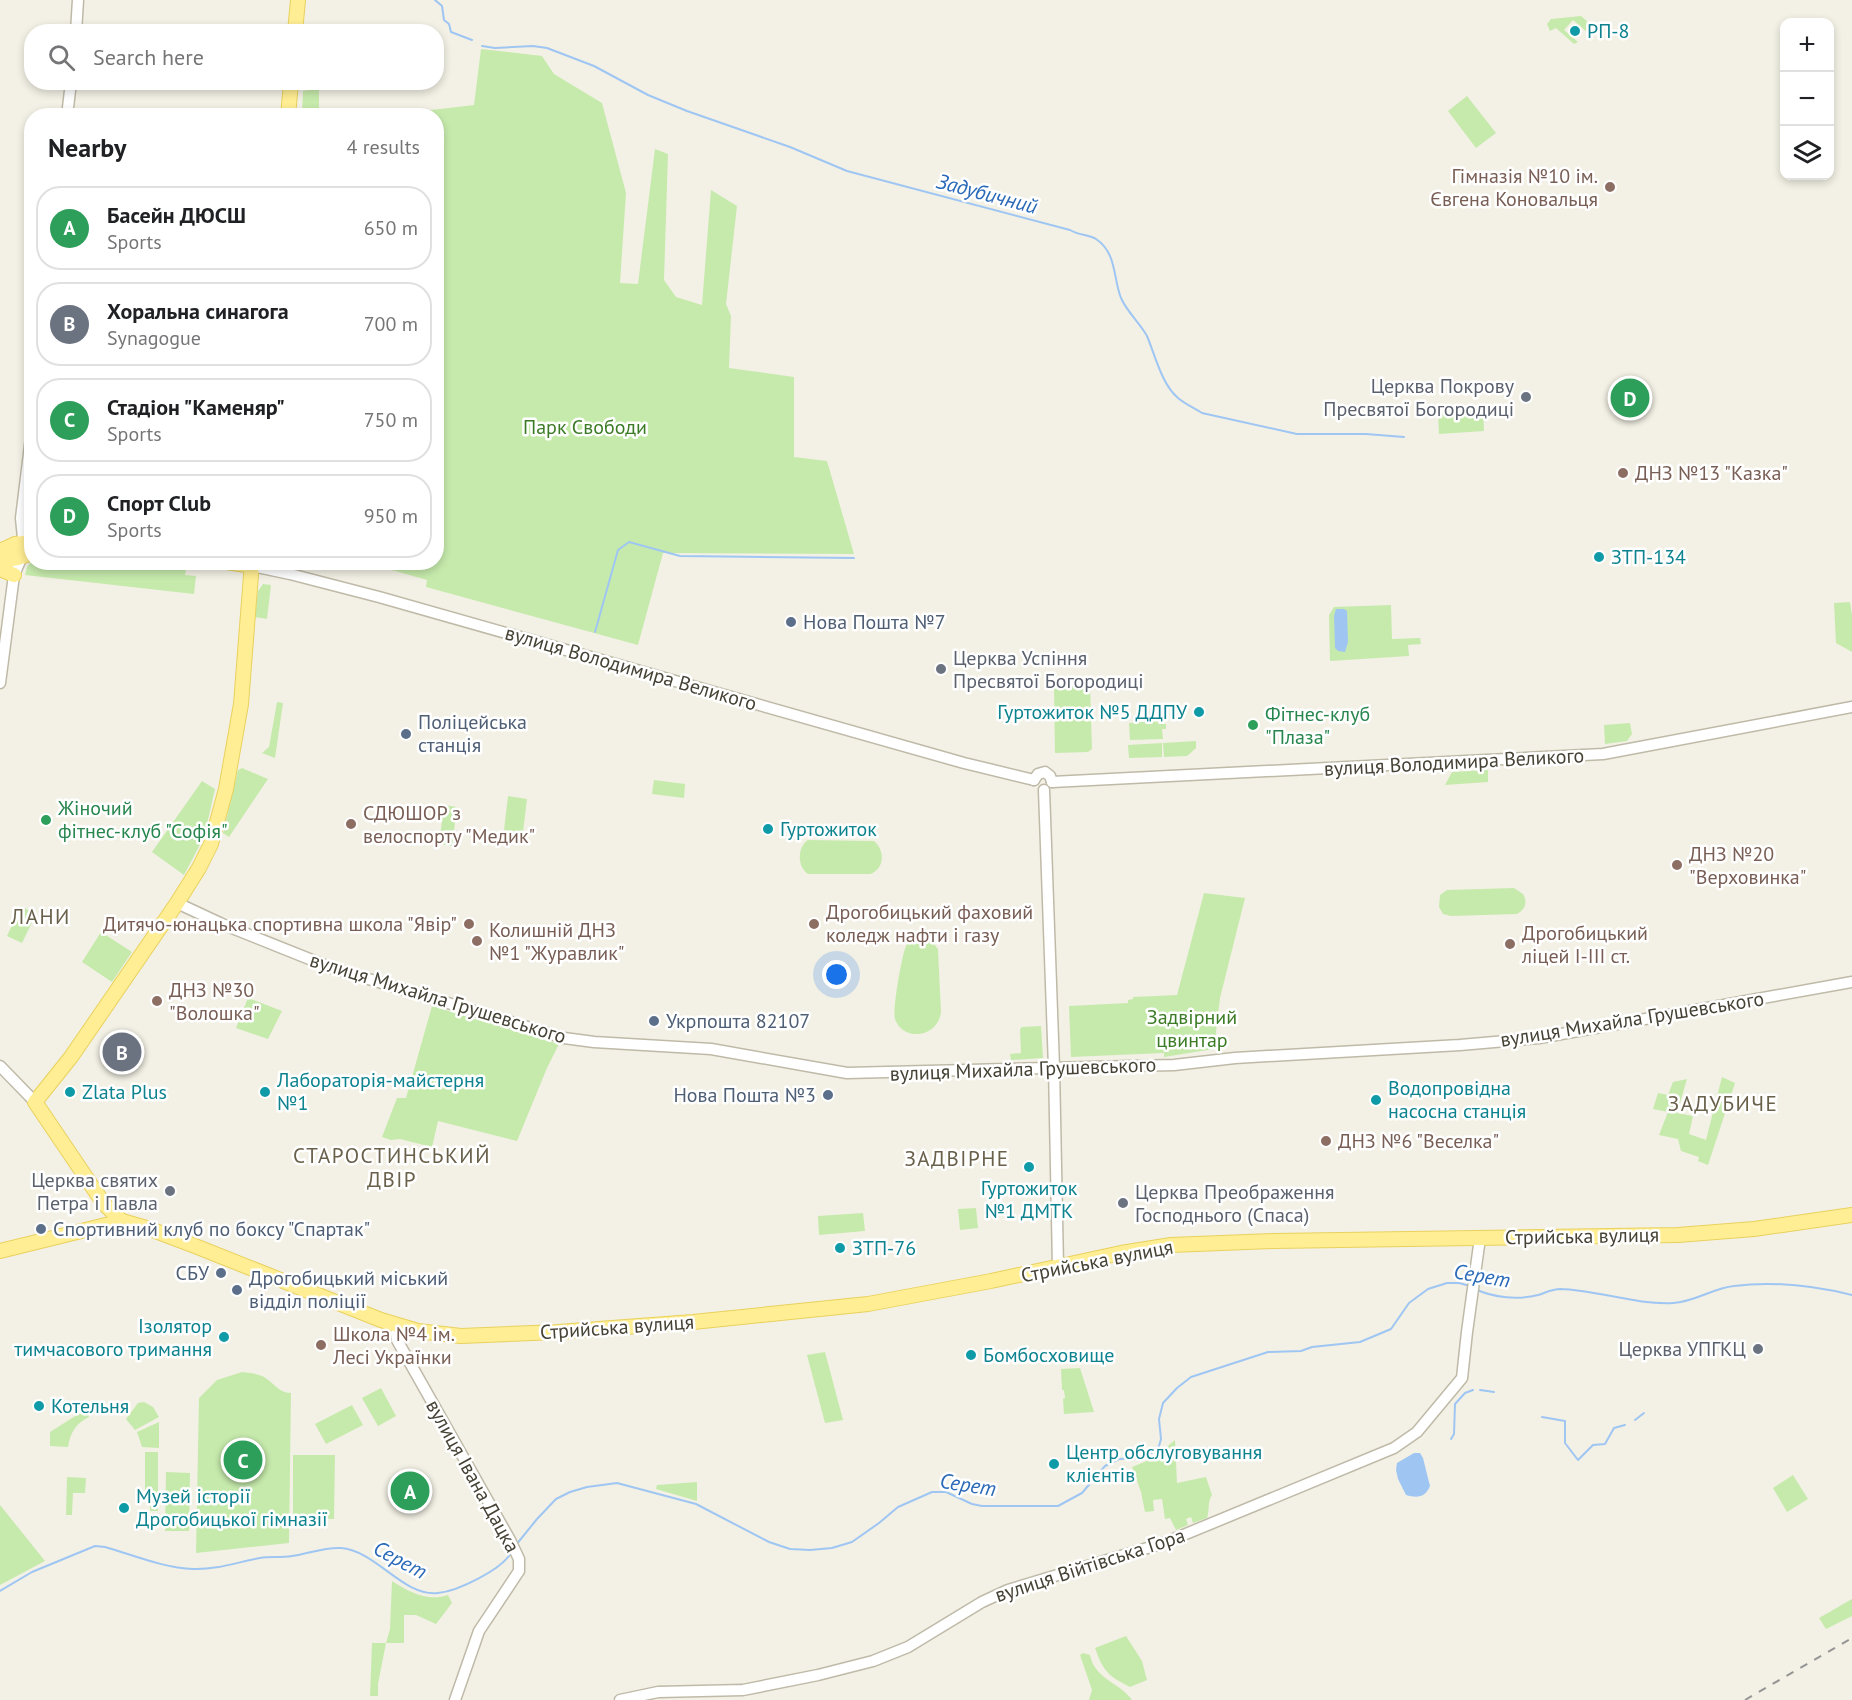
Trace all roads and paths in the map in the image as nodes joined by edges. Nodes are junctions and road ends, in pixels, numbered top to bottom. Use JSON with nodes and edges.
{"nodes":[{"id":1,"x":78,"y":0,"type":"edge"},
{"id":2,"x":298,"y":0,"type":"edge"},
{"id":3,"x":76,"y":24,"type":"edge"},
{"id":4,"x":296,"y":24,"type":"edge"},
{"id":5,"x":70,"y":90,"type":"edge"},
{"id":6,"x":290,"y":90,"type":"edge"},
{"id":7,"x":69,"y":108,"type":"edge"},
{"id":8,"x":289,"y":108,"type":"edge"},
{"id":9,"x":24,"y":494,"type":"edge"},
{"id":10,"x":21,"y":518,"type":"junction"},
{"id":11,"x":15,"y":550,"type":"edge"},
{"id":12,"x":252,"y":570,"type":"edge"},
{"id":13,"x":275,"y":570,"type":"edge"},
{"id":14,"x":14,"y":574,"type":"joint"},
{"id":15,"x":0,"y":683,"type":"edge"},
{"id":16,"x":1852,"y":707,"type":"edge"},
{"id":17,"x":1034,"y":780,"type":"junction"},
{"id":18,"x":1048,"y":786,"type":"junction"},
{"id":19,"x":177,"y":903,"type":"junction"},
{"id":20,"x":1852,"y":982,"type":"edge"},
{"id":21,"x":0,"y":1066,"type":"edge"},
{"id":22,"x":1054,"y":1067,"type":"junction"},
{"id":23,"x":35,"y":1102,"type":"junction"},
{"id":24,"x":1852,"y":1215,"type":"edge"},
{"id":25,"x":122,"y":1221,"type":"junction"},
{"id":26,"x":1480,"y":1238,"type":"junction"},
{"id":27,"x":0,"y":1251,"type":"edge"},
{"id":28,"x":1058,"y":1267,"type":"junction"},
{"id":29,"x":401,"y":1336,"type":"junction"},
{"id":30,"x":455,"y":1700,"type":"edge"},
{"id":31,"x":620,"y":1700,"type":"edge"}],
"edges":[{"from":1,"to":3,"type":"street"},
{"from":2,"to":4,"type":"main road"},
{"from":5,"to":7,"type":"street"},
{"from":6,"to":8,"type":"main road"},
{"from":9,"to":10,"type":"street"},
{"from":10,"to":11,"type":"street"},
{"from":10,"to":11,"type":"street"},
{"from":11,"to":14,"type":"main road"},
{"from":12,"to":19,"type":"main road"},
{"from":13,"to":17,"type":"street","name":"вулиця Володимира Великого"},
{"from":14,"to":15,"type":"street"},
{"from":16,"to":18,"type":"street","name":"вулиця Володимира Великого"},
{"from":17,"to":18,"type":"street"},
{"from":17,"to":18,"type":"street"},
{"from":18,"to":22,"type":"street"},
{"from":19,"to":22,"type":"street","name":"вулиця Михайла Грушевського"},
{"from":19,"to":23,"type":"main road"},
{"from":20,"to":22,"type":"street","name":"вулиця Михайла Грушевського"},
{"from":21,"to":23,"type":"street"},
{"from":22,"to":28,"type":"street"},
{"from":23,"to":25,"type":"main road"},
{"from":24,"to":26,"type":"main road","name":"Стрийська вулиця"},
{"from":25,"to":27,"type":"main road"},
{"from":25,"to":29,"type":"main road","name":"Стрийська вулиця"},
{"from":26,"to":28,"type":"main road","name":"Стрийська вулиця"},
{"from":26,"to":31,"type":"street","name":"вулиця Війтівська Гора"},
{"from":28,"to":29,"type":"main road","name":"Стрийська вулиця"},
{"from":29,"to":30,"type":"street","name":"вулиця Івана Дацка"}]}
